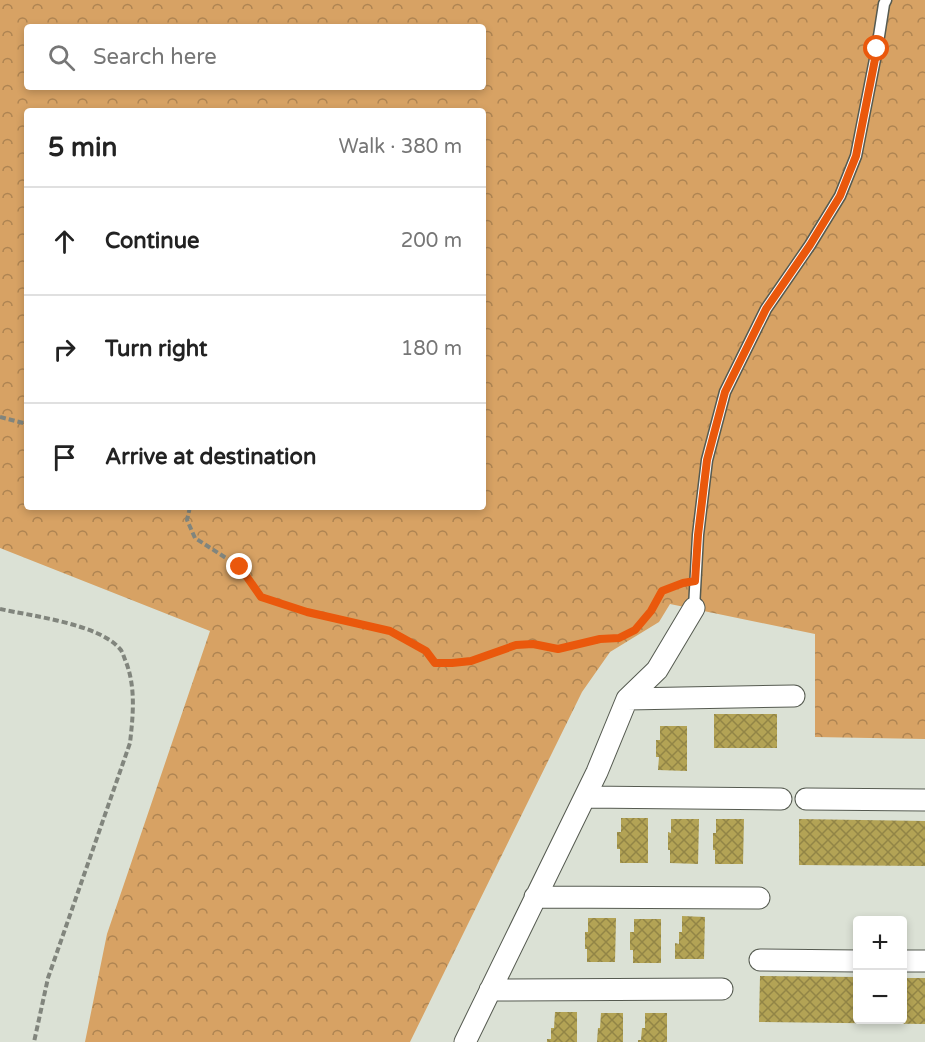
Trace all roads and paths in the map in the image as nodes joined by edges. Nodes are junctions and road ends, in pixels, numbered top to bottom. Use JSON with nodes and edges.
{"nodes":[{"id":1,"x":886,"y":0,"type":"edge"},
{"id":2,"x":0,"y":417,"type":"edge"},
{"id":3,"x":24,"y":423,"type":"edge"},
{"id":4,"x":189,"y":510,"type":"edge"},
{"id":5,"x":695,"y":581,"type":"junction"},
{"id":6,"x":694,"y":608,"type":"joint"},
{"id":7,"x":0,"y":609,"type":"edge"},
{"id":8,"x":794,"y":696,"type":"dead end"},
{"id":9,"x":627,"y":699,"type":"junction"},
{"id":10,"x":585,"y":797,"type":"junction"},
{"id":11,"x":781,"y":799,"type":"dead end"},
{"id":12,"x":806,"y":799,"type":"dead end"},
{"id":13,"x":925,"y":800,"type":"edge"},
{"id":14,"x":535,"y":897,"type":"junction"},
{"id":15,"x":759,"y":898,"type":"dead end"},
{"id":16,"x":760,"y":960,"type":"dead end"},
{"id":17,"x":853,"y":961,"type":"edge"},
{"id":18,"x":907,"y":961,"type":"edge"},
{"id":19,"x":925,"y":961,"type":"edge"},
{"id":20,"x":723,"y":989,"type":"dead end"},
{"id":21,"x":490,"y":990,"type":"junction"},
{"id":22,"x":34,"y":1042,"type":"edge"},
{"id":23,"x":465,"y":1042,"type":"edge"}],
"edges":[{"from":1,"to":5,"type":"lane"},
{"from":2,"to":3,"type":"path"},
{"from":4,"to":5,"type":"path"},
{"from":5,"to":6,"type":"lane"},
{"from":6,"to":9,"type":"street"},
{"from":7,"to":22,"type":"path"},
{"from":8,"to":9,"type":"street"},
{"from":9,"to":10,"type":"street"},
{"from":10,"to":11,"type":"street"},
{"from":10,"to":14,"type":"street"},
{"from":12,"to":13,"type":"street"},
{"from":14,"to":15,"type":"street"},
{"from":14,"to":21,"type":"street"},
{"from":16,"to":17,"type":"street"},
{"from":18,"to":19,"type":"street"},
{"from":20,"to":21,"type":"street"},
{"from":21,"to":23,"type":"street"}]}
